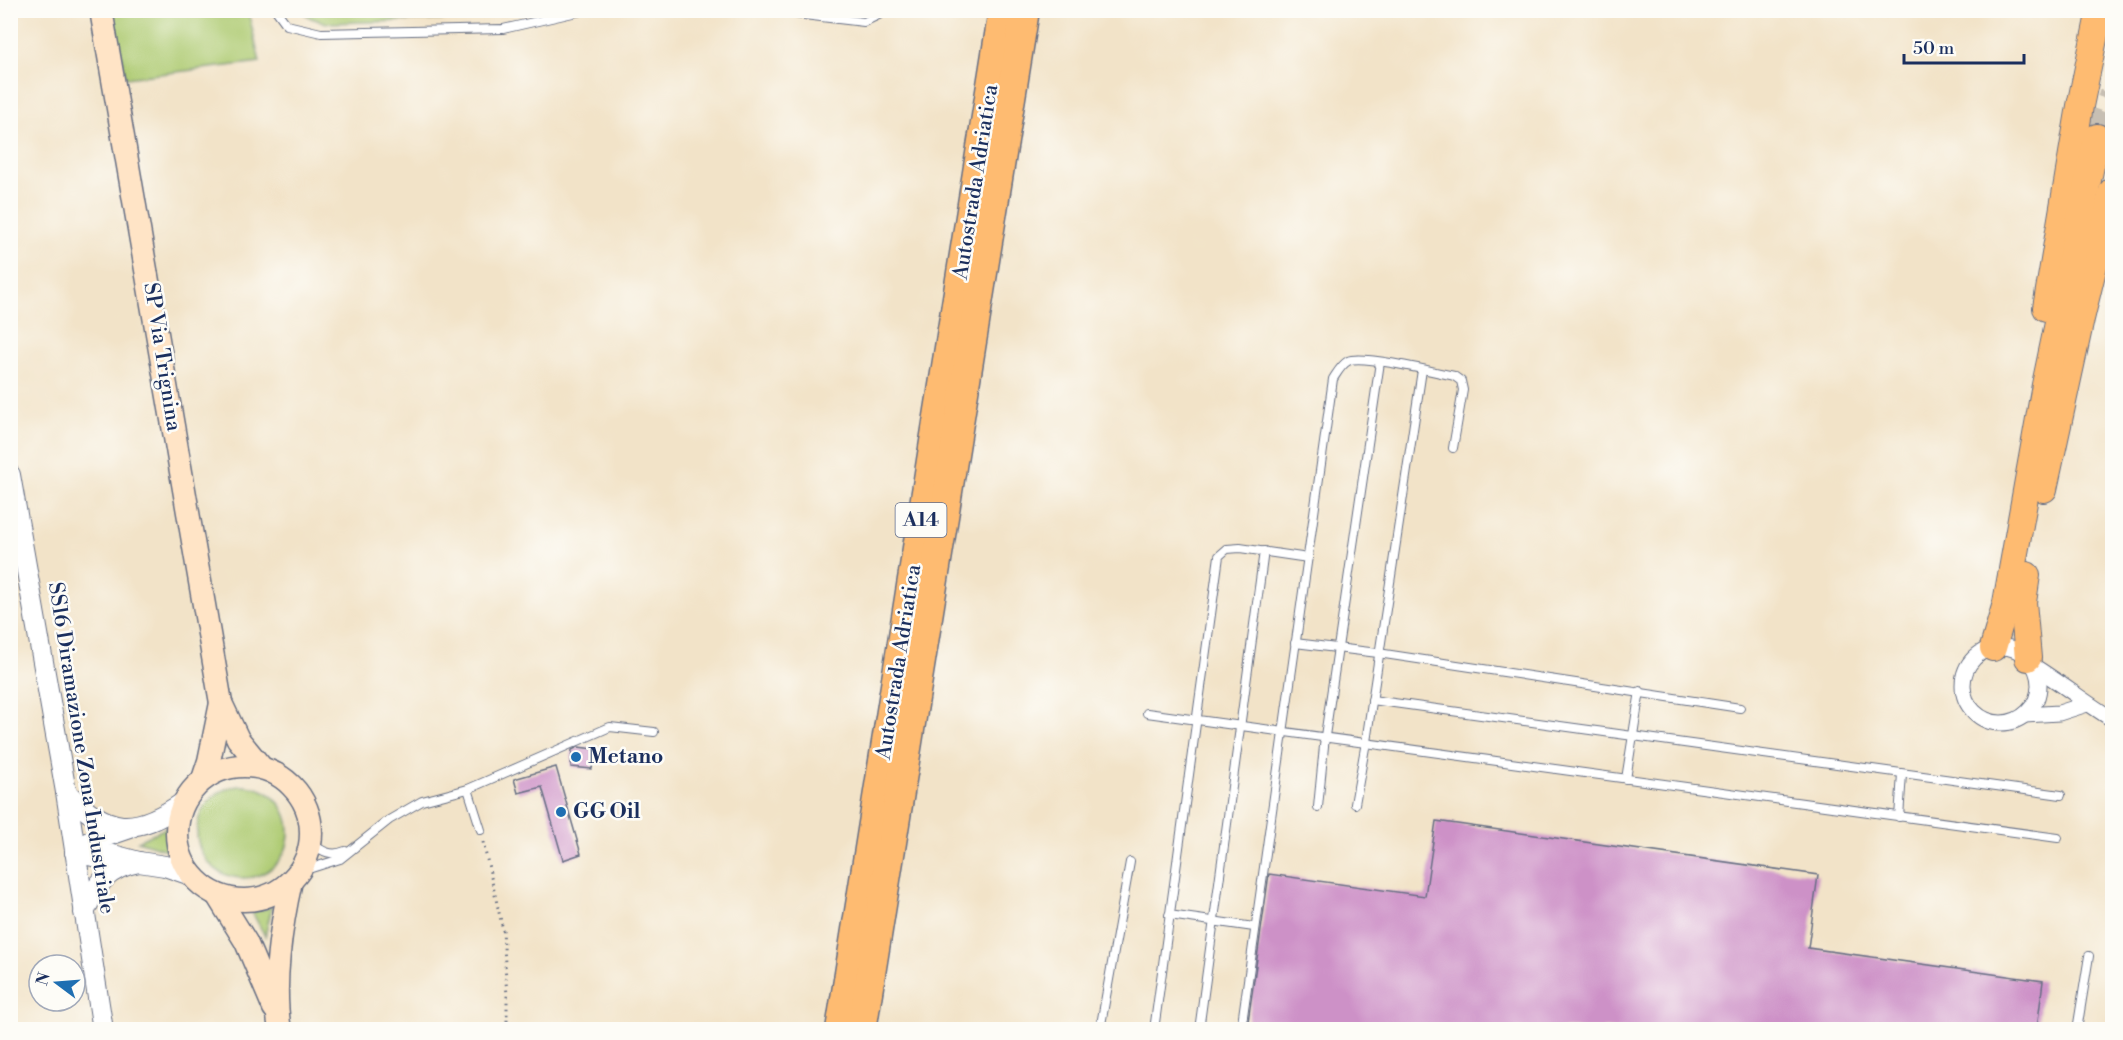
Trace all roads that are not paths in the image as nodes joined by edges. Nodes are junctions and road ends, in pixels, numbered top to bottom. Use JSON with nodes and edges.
{"nodes":[{"id":1,"x":101,"y":10,"type":"edge"},
{"id":2,"x":276,"y":10,"type":"edge"},
{"id":3,"x":586,"y":10,"type":"edge"},
{"id":4,"x":761,"y":10,"type":"edge"},
{"id":5,"x":889,"y":10,"type":"edge"},
{"id":6,"x":1003,"y":10,"type":"edge"},
{"id":7,"x":1025,"y":10,"type":"edge"},
{"id":8,"x":2100,"y":10,"type":"edge"},
{"id":9,"x":2097,"y":137,"type":"tunnel mouth"},
{"id":10,"x":2112,"y":191,"type":"edge"},
{"id":11,"x":2112,"y":263,"type":"edge"},
{"id":12,"x":1380,"y":362,"type":"junction"},
{"id":13,"x":1422,"y":370,"type":"junction"},
{"id":14,"x":2056,"y":388,"type":"junction"},
{"id":15,"x":1453,"y":448,"type":"dead end"},
{"id":16,"x":10,"y":475,"type":"edge"},
{"id":17,"x":1264,"y":551,"type":"junction"},
{"id":18,"x":1308,"y":558,"type":"junction"},
{"id":19,"x":1295,"y":643,"type":"junction"},
{"id":20,"x":1338,"y":647,"type":"junction"},
{"id":21,"x":1993,"y":648,"type":"junction"},
{"id":22,"x":1378,"y":653,"type":"junction"},
{"id":23,"x":2031,"y":663,"type":"junction"},
{"id":24,"x":1640,"y":691,"type":"junction"},
{"id":25,"x":1372,"y":700,"type":"junction"},
{"id":26,"x":221,"y":703,"type":"junction"},
{"id":27,"x":2087,"y":704,"type":"junction"},
{"id":28,"x":1740,"y":708,"type":"dead end"},
{"id":29,"x":1147,"y":712,"type":"dead end"},
{"id":30,"x":2025,"y":716,"type":"junction"},
{"id":31,"x":1196,"y":719,"type":"junction"},
{"id":32,"x":2112,"y":719,"type":"edge"},
{"id":33,"x":1241,"y":724,"type":"junction"},
{"id":34,"x":1283,"y":730,"type":"junction"},
{"id":35,"x":654,"y":732,"type":"dead end"},
{"id":36,"x":1633,"y":734,"type":"junction"},
{"id":37,"x":1325,"y":736,"type":"junction"},
{"id":38,"x":1366,"y":742,"type":"junction"},
{"id":39,"x":261,"y":767,"type":"junction"},
{"id":40,"x":1902,"y":774,"type":"junction"},
{"id":41,"x":203,"y":779,"type":"junction"},
{"id":42,"x":1626,"y":779,"type":"junction"},
{"id":43,"x":468,"y":789,"type":"junction"},
{"id":44,"x":66,"y":792,"type":"junction"},
{"id":45,"x":2061,"y":795,"type":"dead end"},
{"id":46,"x":184,"y":802,"type":"junction"},
{"id":47,"x":1355,"y":804,"type":"dead end"},
{"id":48,"x":1317,"y":807,"type":"dead end"},
{"id":49,"x":1899,"y":817,"type":"junction"},
{"id":50,"x":132,"y":826,"type":"junction"},
{"id":51,"x":481,"y":830,"type":"road end"},
{"id":52,"x":2058,"y":838,"type":"dead end"},
{"id":53,"x":311,"y":843,"type":"junction"},
{"id":54,"x":360,"y":844,"type":"junction"},
{"id":55,"x":75,"y":852,"type":"junction"},
{"id":56,"x":139,"y":862,"type":"junction"},
{"id":57,"x":1131,"y":862,"type":"dead end"},
{"id":58,"x":191,"y":875,"type":"junction"},
{"id":59,"x":295,"y":877,"type":"junction"},
{"id":60,"x":217,"y":895,"type":"junction"},
{"id":61,"x":84,"y":913,"type":"junction"},
{"id":62,"x":1170,"y":915,"type":"junction"},
{"id":63,"x":1214,"y":921,"type":"junction"},
{"id":64,"x":1254,"y":927,"type":"junction"},
{"id":65,"x":2089,"y":956,"type":"dead end"},
{"id":66,"x":279,"y":1024,"type":"edge"},
{"id":67,"x":103,"y":1029,"type":"edge"},
{"id":68,"x":840,"y":1029,"type":"edge"},
{"id":69,"x":862,"y":1029,"type":"edge"},
{"id":70,"x":1100,"y":1029,"type":"edge"},
{"id":71,"x":1154,"y":1029,"type":"edge"},
{"id":72,"x":1199,"y":1029,"type":"edge"},
{"id":73,"x":1241,"y":1029,"type":"edge"},
{"id":74,"x":2077,"y":1029,"type":"edge"}],
"edges":[{"from":1,"to":26,"type":"main road","name":"SP Via Trignina"},
{"from":2,"to":3,"type":"lane"},
{"from":4,"to":5,"type":"lane"},
{"from":6,"to":68,"type":"highway","name":"Autostrada Adriatica","number":"A14"},
{"from":7,"to":69,"type":"highway","name":"Autostrada Adriatica","number":"A14"},
{"from":8,"to":14,"type":"highway"},
{"from":9,"to":14,"type":"highway"},
{"from":10,"to":14,"type":"highway"},
{"from":11,"to":14,"type":"highway"},
{"from":12,"to":13,"type":"lane"},
{"from":12,"to":18,"type":"lane"},
{"from":12,"to":20,"type":"lane"},
{"from":13,"to":15,"type":"lane"},
{"from":13,"to":22,"type":"lane"},
{"from":14,"to":21,"type":"highway"},
{"from":14,"to":23,"type":"highway"},
{"from":16,"to":44,"type":"street","name":"SS16 Diramazione Zona Industriale"},
{"from":17,"to":18,"type":"lane"},
{"from":17,"to":31,"type":"lane"},
{"from":17,"to":33,"type":"lane"},
{"from":18,"to":19,"type":"lane"},
{"from":19,"to":20,"type":"lane"},
{"from":19,"to":34,"type":"lane"},
{"from":20,"to":22,"type":"lane"},
{"from":20,"to":37,"type":"lane"},
{"from":21,"to":23,"type":"street"},
{"from":21,"to":30,"type":"street"},
{"from":22,"to":24,"type":"lane"},
{"from":22,"to":25,"type":"lane"},
{"from":23,"to":27,"type":"street"},
{"from":23,"to":30,"type":"street"},
{"from":24,"to":28,"type":"lane"},
{"from":24,"to":36,"type":"lane"},
{"from":25,"to":36,"type":"lane"},
{"from":25,"to":38,"type":"lane"},
{"from":26,"to":39,"type":"main road","name":"SP Via Trignina"},
{"from":26,"to":41,"type":"main road","name":"SP Via Trignina"},
{"from":27,"to":30,"type":"street"},
{"from":27,"to":32,"type":"street"},
{"from":29,"to":31,"type":"lane"},
{"from":31,"to":33,"type":"lane"},
{"from":31,"to":62,"type":"lane"},
{"from":33,"to":34,"type":"lane"},
{"from":33,"to":63,"type":"lane"},
{"from":34,"to":37,"type":"lane"},
{"from":34,"to":64,"type":"lane"},
{"from":35,"to":43,"type":"lane"},
{"from":36,"to":40,"type":"lane"},
{"from":36,"to":42,"type":"lane"},
{"from":37,"to":38,"type":"lane"},
{"from":37,"to":48,"type":"lane"},
{"from":38,"to":42,"type":"lane"},
{"from":38,"to":47,"type":"lane"},
{"from":39,"to":41,"type":"main road","name":"SP Via Trignina"},
{"from":39,"to":53,"type":"main road","name":"SP Via Trignina"},
{"from":40,"to":45,"type":"lane"},
{"from":40,"to":49,"type":"lane"},
{"from":41,"to":46,"type":"main road","name":"SP Via Trignina"},
{"from":42,"to":49,"type":"lane"},
{"from":43,"to":51,"type":"lane"},
{"from":43,"to":54,"type":"lane"},
{"from":44,"to":50,"type":"street"},
{"from":44,"to":55,"type":"street","name":"SS16 Diramazione Zona Industriale"},
{"from":46,"to":50,"type":"street"},
{"from":46,"to":58,"type":"main road","name":"SP Via Trignina"},
{"from":49,"to":52,"type":"lane"},
{"from":50,"to":55,"type":"street"},
{"from":53,"to":54,"type":"lane"},
{"from":53,"to":59,"type":"main road","name":"SP Via Trignina"},
{"from":54,"to":59,"type":"lane"},
{"from":55,"to":56,"type":"street"},
{"from":55,"to":61,"type":"street","name":"SS16 Diramazione Zona Industriale"},
{"from":56,"to":58,"type":"street"},
{"from":56,"to":61,"type":"street"},
{"from":57,"to":70,"type":"lane"},
{"from":58,"to":60,"type":"main road","name":"SP Via Trignina"},
{"from":59,"to":60,"type":"main road","name":"SP Via Trignina"},
{"from":59,"to":66,"type":"main road","name":"SP Via Trignina"},
{"from":60,"to":66,"type":"main road","name":"SP Via Trignina"},
{"from":61,"to":67,"type":"street","name":"SS16 Diramazione Zona Industriale"},
{"from":62,"to":63,"type":"lane"},
{"from":62,"to":71,"type":"lane"},
{"from":63,"to":64,"type":"lane"},
{"from":63,"to":72,"type":"lane"},
{"from":64,"to":73,"type":"lane"},
{"from":65,"to":74,"type":"lane"}]}
